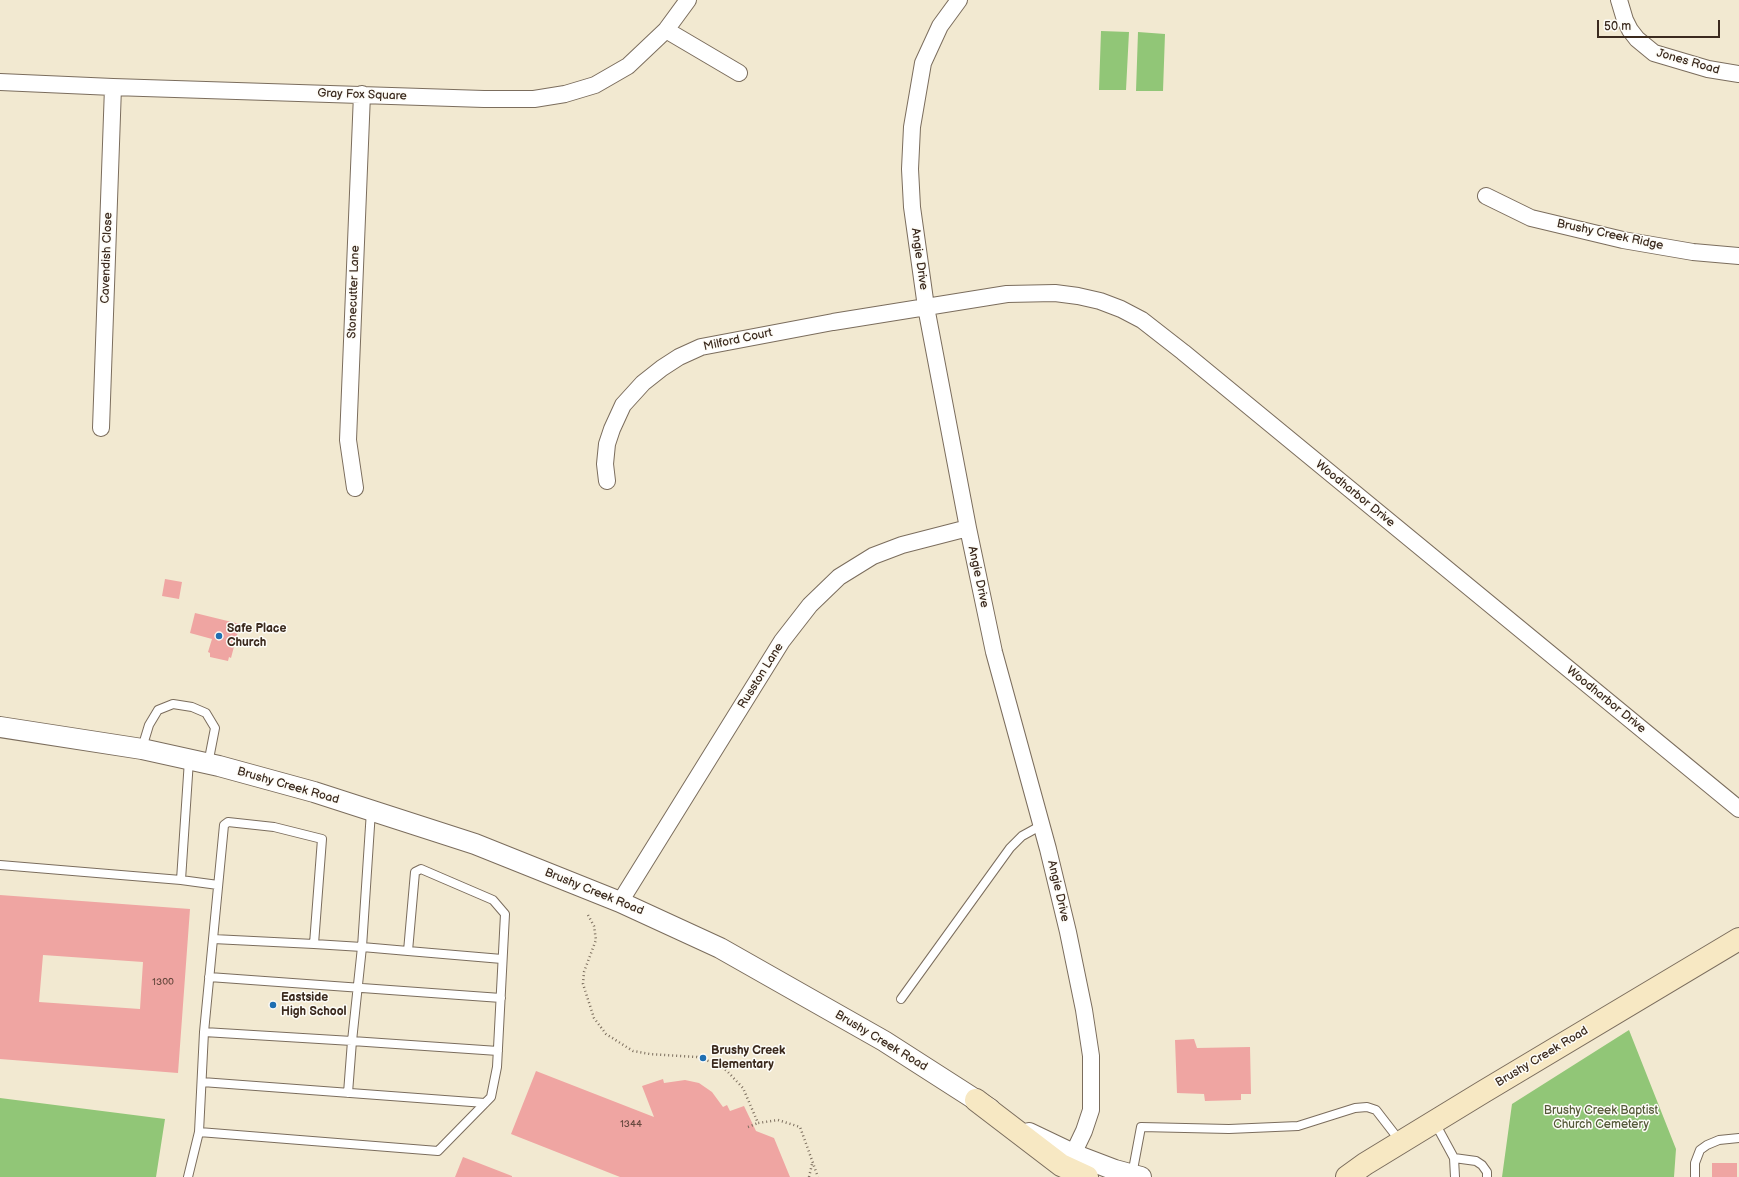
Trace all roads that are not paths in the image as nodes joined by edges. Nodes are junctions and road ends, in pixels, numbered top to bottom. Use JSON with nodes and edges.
{"nodes":[{"id":1,"x":688,"y":0,"type":"edge"},
{"id":2,"x":959,"y":0,"type":"edge"},
{"id":3,"x":1619,"y":0,"type":"edge"},
{"id":4,"x":666,"y":30,"type":"junction"},
{"id":5,"x":739,"y":74,"type":"dead end"},
{"id":6,"x":1739,"y":74,"type":"edge"},
{"id":7,"x":0,"y":82,"type":"edge"},
{"id":8,"x":113,"y":87,"type":"junction"},
{"id":9,"x":362,"y":94,"type":"junction"},
{"id":10,"x":1486,"y":196,"type":"dead end"},
{"id":11,"x":1739,"y":256,"type":"edge"},
{"id":12,"x":926,"y":306,"type":"junction"},
{"id":13,"x":101,"y":428,"type":"dead end"},
{"id":14,"x":608,"y":481,"type":"dead end"},
{"id":15,"x":355,"y":488,"type":"dead end"},
{"id":16,"x":968,"y":528,"type":"junction"},
{"id":17,"x":0,"y":727,"type":"edge"},
{"id":18,"x":142,"y":749,"type":"junction"},
{"id":19,"x":199,"y":762,"type":"junction"},
{"id":20,"x":1739,"y":809,"type":"edge"},
{"id":21,"x":371,"y":811,"type":"junction"},
{"id":22,"x":1042,"y":825,"type":"junction"},
{"id":23,"x":0,"y":865,"type":"edge"},
{"id":24,"x":181,"y":880,"type":"junction"},
{"id":25,"x":218,"y":885,"type":"junction"},
{"id":26,"x":620,"y":902,"type":"junction"},
{"id":27,"x":213,"y":939,"type":"junction"},
{"id":28,"x":1739,"y":939,"type":"edge"},
{"id":29,"x":314,"y":944,"type":"junction"},
{"id":30,"x":362,"y":947,"type":"junction"},
{"id":31,"x":408,"y":951,"type":"junction"},
{"id":32,"x":502,"y":959,"type":"junction"},
{"id":33,"x":209,"y":977,"type":"junction"},
{"id":34,"x":356,"y":988,"type":"junction"},
{"id":35,"x":501,"y":998,"type":"junction"},
{"id":36,"x":901,"y":999,"type":"dead end"},
{"id":37,"x":204,"y":1032,"type":"junction"},
{"id":38,"x":352,"y":1041,"type":"junction"},
{"id":39,"x":498,"y":1051,"type":"junction"},
{"id":40,"x":202,"y":1082,"type":"junction"},
{"id":41,"x":348,"y":1093,"type":"junction"},
{"id":42,"x":976,"y":1100,"type":"junction"},
{"id":43,"x":485,"y":1103,"type":"junction"},
{"id":44,"x":1434,"y":1122,"type":"junction"},
{"id":45,"x":200,"y":1132,"type":"junction"},
{"id":46,"x":1739,"y":1138,"type":"edge"},
{"id":47,"x":1401,"y":1142,"type":"junction"},
{"id":48,"x":1073,"y":1154,"type":"junction"},
{"id":49,"x":1454,"y":1158,"type":"junction"},
{"id":50,"x":1136,"y":1176,"type":"edge"},
{"id":51,"x":188,"y":1177,"type":"edge"},
{"id":52,"x":1088,"y":1177,"type":"edge"},
{"id":53,"x":1347,"y":1177,"type":"edge"},
{"id":54,"x":1454,"y":1177,"type":"edge"},
{"id":55,"x":1487,"y":1177,"type":"edge"},
{"id":56,"x":1696,"y":1177,"type":"edge"}],
"edges":[{"from":1,"to":4,"type":"street","name":"Gray Fox Square"},
{"from":2,"to":12,"type":"street","name":"Angie Drive"},
{"from":3,"to":6,"type":"street","name":"Jones Road"},
{"from":4,"to":5,"type":"street"},
{"from":4,"to":9,"type":"street","name":"Gray Fox Square"},
{"from":7,"to":8,"type":"street","name":"Gray Fox Square"},
{"from":8,"to":9,"type":"street","name":"Gray Fox Square"},
{"from":8,"to":13,"type":"street","name":"Cavendish Close"},
{"from":9,"to":15,"type":"street","name":"Stonecutter Lane"},
{"from":10,"to":11,"type":"street","name":"Brushy Creek Ridge"},
{"from":12,"to":14,"type":"street","name":"Milford Court"},
{"from":12,"to":16,"type":"street","name":"Angie Drive"},
{"from":12,"to":20,"type":"street","name":"Woodharbor Drive"},
{"from":16,"to":22,"type":"street","name":"Angie Drive"},
{"from":16,"to":26,"type":"street","name":"Russton Lane"},
{"from":17,"to":18,"type":"street","name":"Brushy Creek Road"},
{"from":18,"to":19,"type":"street","name":"Brushy Creek Road"},
{"from":18,"to":19,"type":"lane"},
{"from":19,"to":21,"type":"street","name":"Brushy Creek Road"},
{"from":19,"to":24,"type":"lane"},
{"from":21,"to":26,"type":"street","name":"Brushy Creek Road"},
{"from":21,"to":30,"type":"lane"},
{"from":22,"to":36,"type":"lane"},
{"from":22,"to":48,"type":"street","name":"Angie Drive"},
{"from":23,"to":24,"type":"lane"},
{"from":24,"to":25,"type":"lane"},
{"from":25,"to":27,"type":"lane"},
{"from":25,"to":29,"type":"lane"},
{"from":26,"to":42,"type":"street","name":"Brushy Creek Road"},
{"from":27,"to":29,"type":"lane"},
{"from":27,"to":33,"type":"lane"},
{"from":28,"to":44,"type":"main road","name":"Brushy Creek Road"},
{"from":29,"to":30,"type":"lane"},
{"from":30,"to":31,"type":"lane"},
{"from":30,"to":34,"type":"lane"},
{"from":31,"to":32,"type":"lane"},
{"from":31,"to":32,"type":"lane"},
{"from":32,"to":35,"type":"lane"},
{"from":33,"to":34,"type":"lane"},
{"from":33,"to":37,"type":"lane"},
{"from":34,"to":35,"type":"lane"},
{"from":34,"to":38,"type":"lane"},
{"from":35,"to":39,"type":"lane"},
{"from":37,"to":38,"type":"lane"},
{"from":37,"to":40,"type":"lane"},
{"from":38,"to":39,"type":"lane"},
{"from":38,"to":41,"type":"lane"},
{"from":39,"to":43,"type":"lane"},
{"from":40,"to":41,"type":"lane"},
{"from":40,"to":45,"type":"lane"},
{"from":41,"to":43,"type":"lane"},
{"from":42,"to":48,"type":"street","name":"Brushy Creek Road"},
{"from":42,"to":52,"type":"main road"},
{"from":43,"to":45,"type":"lane"},
{"from":44,"to":47,"type":"main road","name":"Brushy Creek Road"},
{"from":44,"to":49,"type":"lane"},
{"from":45,"to":51,"type":"lane"},
{"from":46,"to":56,"type":"lane"},
{"from":47,"to":50,"type":"lane"},
{"from":47,"to":53,"type":"main road","name":"Brushy Creek Road"},
{"from":48,"to":50,"type":"street","name":"Brushy Creek Road"},
{"from":49,"to":54,"type":"lane"},
{"from":49,"to":55,"type":"lane"}]}
